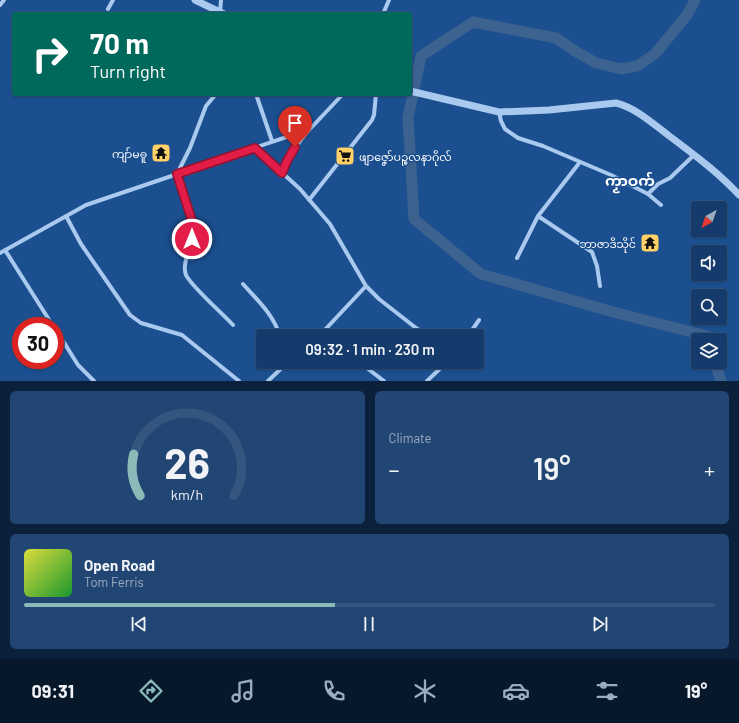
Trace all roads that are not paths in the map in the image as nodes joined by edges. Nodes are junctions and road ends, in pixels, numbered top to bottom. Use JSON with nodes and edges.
{"nodes":[{"id":1,"x":4,"y":0,"type":"edge"},
{"id":2,"x":113,"y":0,"type":"edge"},
{"id":3,"x":195,"y":0,"type":"edge"},
{"id":4,"x":221,"y":0,"type":"edge"},
{"id":5,"x":388,"y":0,"type":"edge"},
{"id":6,"x":0,"y":5,"type":"edge"},
{"id":7,"x":108,"y":9,"type":"dead end"},
{"id":8,"x":220,"y":12,"type":"edge"},
{"id":9,"x":222,"y":12,"type":"edge"},
{"id":10,"x":384,"y":12,"type":"edge"},
{"id":11,"x":412,"y":91,"type":"edge"},
{"id":12,"x":214,"y":96,"type":"edge"},
{"id":13,"x":257,"y":96,"type":"edge"},
{"id":14,"x":341,"y":96,"type":"edge"},
{"id":15,"x":376,"y":96,"type":"edge"},
{"id":16,"x":499,"y":112,"type":"junction"},
{"id":17,"x":310,"y":129,"type":"junction"},
{"id":18,"x":272,"y":142,"type":"junction"},
{"id":19,"x":255,"y":148,"type":"junction"},
{"id":20,"x":694,"y":154,"type":"junction"},
{"id":21,"x":580,"y":162,"type":"junction"},
{"id":22,"x":282,"y":173,"type":"junction"},
{"id":23,"x":177,"y":174,"type":"junction"},
{"id":24,"x":648,"y":194,"type":"junction"},
{"id":25,"x":739,"y":196,"type":"edge"},
{"id":26,"x":309,"y":200,"type":"junction"},
{"id":27,"x":661,"y":205,"type":"dead end"},
{"id":28,"x":66,"y":216,"type":"junction"},
{"id":29,"x":538,"y":216,"type":"junction"},
{"id":30,"x":5,"y":250,"type":"junction"},
{"id":31,"x":0,"y":253,"type":"edge"},
{"id":32,"x":517,"y":258,"type":"dead end"},
{"id":33,"x":243,"y":284,"type":"dead end"},
{"id":34,"x":366,"y":286,"type":"junction"},
{"id":35,"x":600,"y":286,"type":"dead end"},
{"id":36,"x":48,"y":317,"type":"edge"},
{"id":37,"x":479,"y":320,"type":"dead end"},
{"id":38,"x":233,"y":325,"type":"dead end"},
{"id":39,"x":277,"y":329,"type":"edge"},
{"id":40,"x":327,"y":329,"type":"edge"},
{"id":41,"x":418,"y":329,"type":"edge"},
{"id":42,"x":473,"y":329,"type":"edge"},
{"id":43,"x":64,"y":343,"type":"edge"},
{"id":44,"x":281,"y":369,"type":"edge"},
{"id":45,"x":368,"y":369,"type":"edge"},
{"id":46,"x":440,"y":369,"type":"edge"},
{"id":47,"x":94,"y":381,"type":"edge"},
{"id":48,"x":239,"y":381,"type":"edge"},
{"id":49,"x":268,"y":381,"type":"edge"},
{"id":50,"x":384,"y":381,"type":"edge"},
{"id":51,"x":427,"y":381,"type":"edge"}],
"edges":[{"from":1,"to":6,"type":"street"},
{"from":2,"to":7,"type":"street"},
{"from":3,"to":8,"type":"street"},
{"from":4,"to":9,"type":"street"},
{"from":5,"to":10,"type":"street"},
{"from":11,"to":16,"type":"street"},
{"from":12,"to":23,"type":"street"},
{"from":13,"to":18,"type":"street"},
{"from":14,"to":17,"type":"street"},
{"from":15,"to":26,"type":"street"},
{"from":16,"to":20,"type":"street"},
{"from":16,"to":21,"type":"street"},
{"from":17,"to":18,"type":"street"},
{"from":17,"to":22,"type":"street"},
{"from":18,"to":19,"type":"street"},
{"from":19,"to":22,"type":"street"},
{"from":19,"to":23,"type":"street"},
{"from":20,"to":24,"type":"street"},
{"from":20,"to":25,"type":"street"},
{"from":21,"to":24,"type":"street"},
{"from":21,"to":29,"type":"street"},
{"from":22,"to":26,"type":"street"},
{"from":23,"to":28,"type":"street"},
{"from":23,"to":38,"type":"street"},
{"from":24,"to":27,"type":"street"},
{"from":26,"to":34,"type":"street"},
{"from":28,"to":30,"type":"street"},
{"from":28,"to":48,"type":"street"},
{"from":29,"to":32,"type":"street"},
{"from":29,"to":35,"type":"street"},
{"from":30,"to":31,"type":"street"},
{"from":30,"to":36,"type":"street"},
{"from":33,"to":39,"type":"street"},
{"from":34,"to":40,"type":"street"},
{"from":34,"to":41,"type":"street"},
{"from":37,"to":42,"type":"street"},
{"from":43,"to":47,"type":"street"},
{"from":44,"to":49,"type":"street"},
{"from":45,"to":50,"type":"street"},
{"from":46,"to":51,"type":"street"}]}
